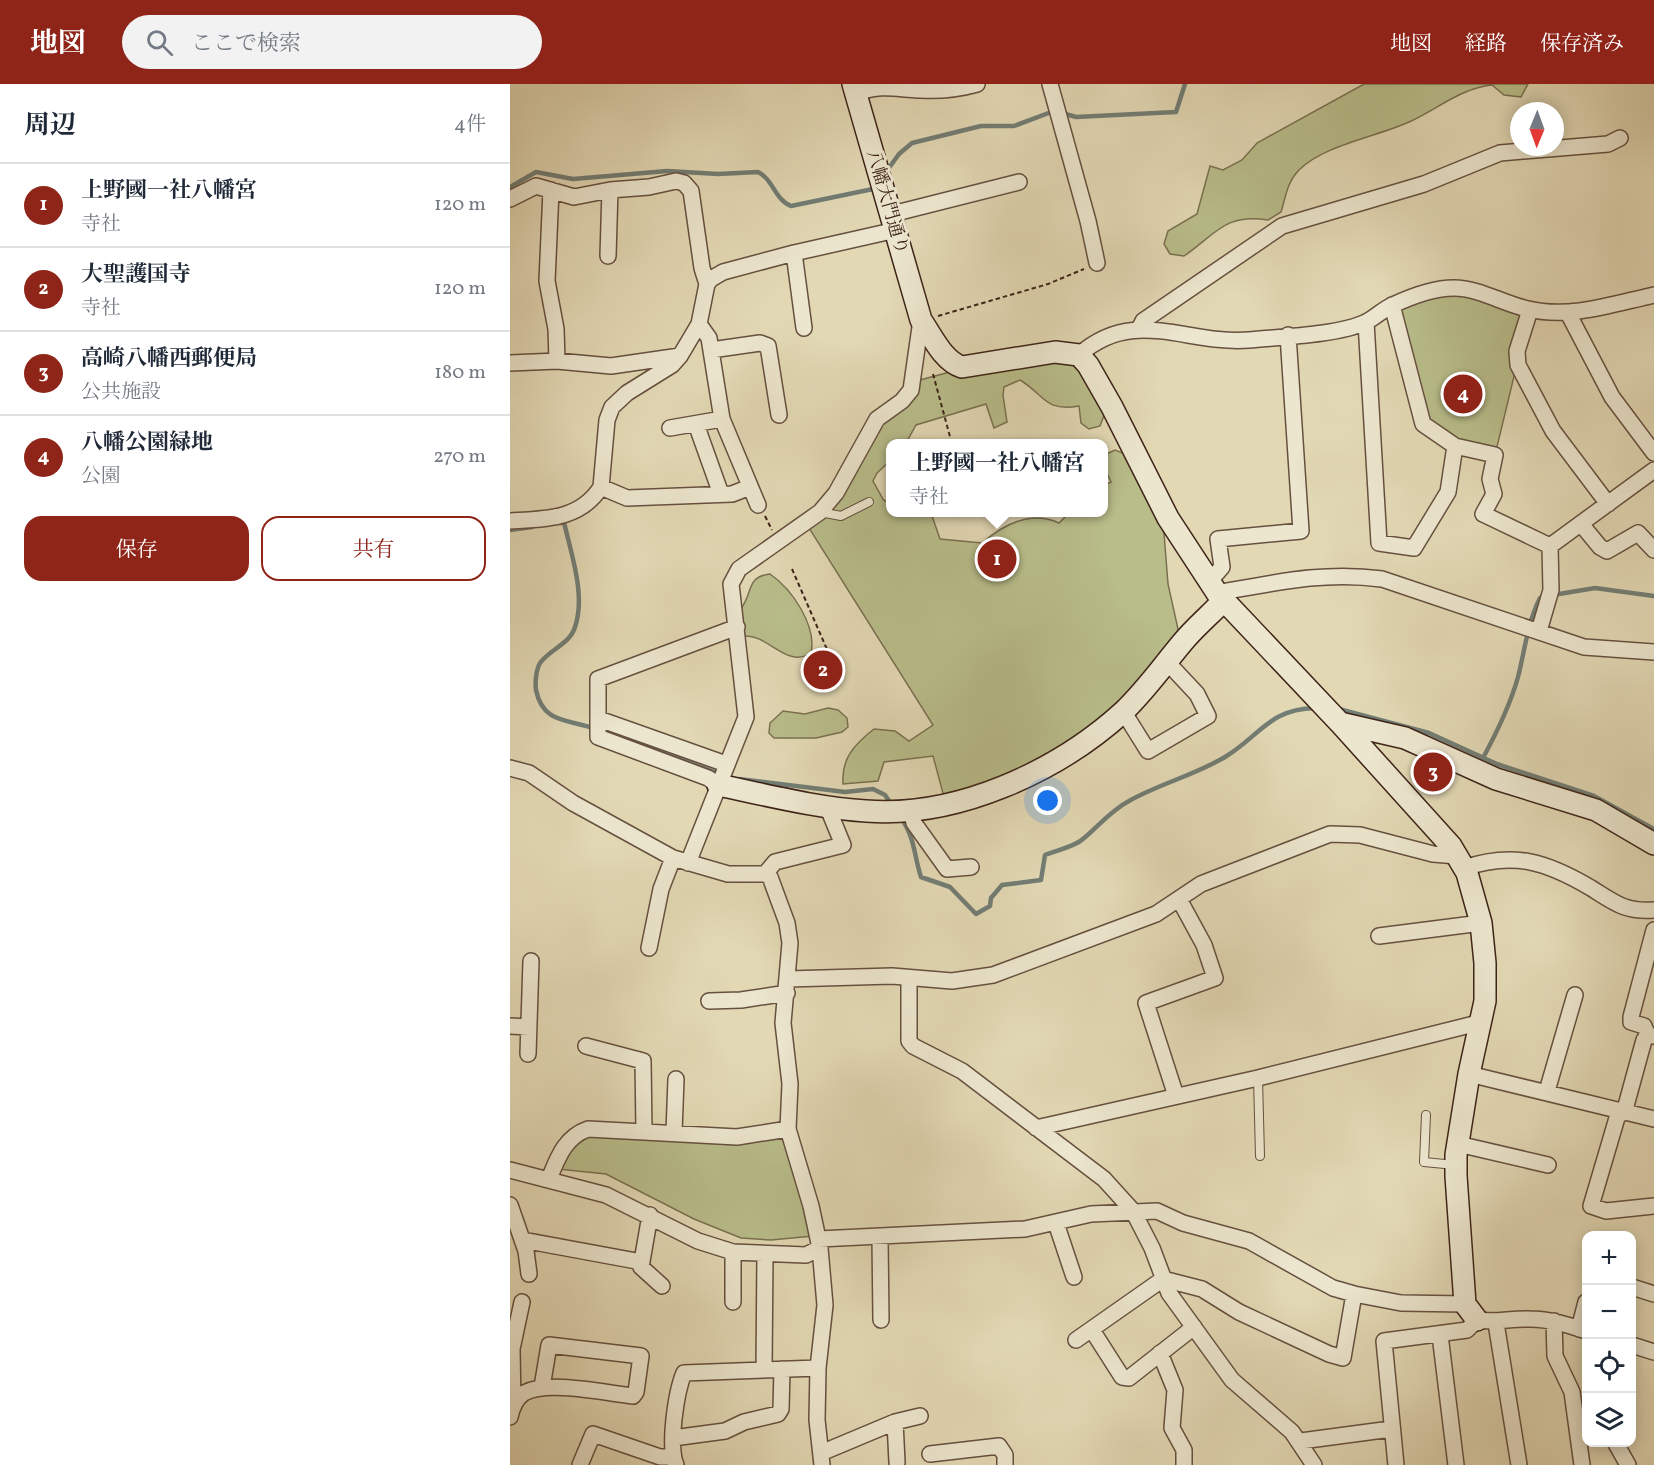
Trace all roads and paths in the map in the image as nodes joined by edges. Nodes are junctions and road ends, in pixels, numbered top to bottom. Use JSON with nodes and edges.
{"nodes":[{"id":1,"x":977,"y":84,"type":"edge"},
{"id":2,"x":1050,"y":84,"type":"edge"},
{"id":3,"x":855,"y":89,"type":"edge"},
{"id":4,"x":1620,"y":138,"type":"dead end"},
{"id":5,"x":1018,"y":182,"type":"dead end"},
{"id":6,"x":550,"y":190,"type":"junction"},
{"id":7,"x":610,"y":190,"type":"junction"},
{"id":8,"x":510,"y":199,"type":"edge"},
{"id":9,"x":894,"y":222,"type":"junction"},
{"id":10,"x":794,"y":253,"type":"junction"},
{"id":11,"x":608,"y":256,"type":"dead end"},
{"id":12,"x":1098,"y":263,"type":"joint"},
{"id":13,"x":707,"y":284,"type":"junction"},
{"id":14,"x":1654,"y":295,"type":"edge"},
{"id":15,"x":1392,"y":305,"type":"junction"},
{"id":16,"x":1530,"y":310,"type":"junction"},
{"id":17,"x":1568,"y":313,"type":"junction"},
{"id":18,"x":921,"y":320,"type":"junction"},
{"id":19,"x":1366,"y":322,"type":"junction"},
{"id":20,"x":699,"y":324,"type":"junction"},
{"id":21,"x":804,"y":328,"type":"dead end"},
{"id":22,"x":1139,"y":329,"type":"junction"},
{"id":23,"x":1288,"y":335,"type":"junction"},
{"id":24,"x":711,"y":350,"type":"junction"},
{"id":25,"x":680,"y":356,"type":"junction"},
{"id":26,"x":1079,"y":356,"type":"junction"},
{"id":27,"x":557,"y":361,"type":"junction"},
{"id":28,"x":510,"y":363,"type":"edge"},
{"id":29,"x":933,"y":374,"type":"dead end"},
{"id":30,"x":779,"y":415,"type":"dead end"},
{"id":31,"x":722,"y":419,"type":"junction"},
{"id":32,"x":696,"y":424,"type":"junction"},
{"id":33,"x":670,"y":428,"type":"dead end"},
{"id":34,"x":951,"y":439,"type":"edge"},
{"id":35,"x":1455,"y":446,"type":"junction"},
{"id":36,"x":1654,"y":453,"type":"edge"},
{"id":37,"x":1654,"y":470,"type":"edge"},
{"id":38,"x":601,"y":487,"type":"junction"},
{"id":39,"x":750,"y":487,"type":"junction"},
{"id":40,"x":721,"y":494,"type":"junction"},
{"id":41,"x":869,"y":502,"type":"dead end"},
{"id":42,"x":1608,"y":504,"type":"junction"},
{"id":43,"x":759,"y":506,"type":"dead end"},
{"id":44,"x":820,"y":512,"type":"junction"},
{"id":45,"x":510,"y":521,"type":"edge"},
{"id":46,"x":1581,"y":524,"type":"junction"},
{"id":47,"x":1550,"y":546,"type":"junction"},
{"id":48,"x":1654,"y":549,"type":"edge"},
{"id":49,"x":792,"y":569,"type":"dead end"},
{"id":50,"x":1216,"y":592,"type":"junction"},
{"id":51,"x":737,"y":627,"type":"junction"},
{"id":52,"x":1539,"y":631,"type":"junction"},
{"id":53,"x":1654,"y":652,"type":"edge"},
{"id":54,"x":829,"y":654,"type":"dead end"},
{"id":55,"x":1167,"y":662,"type":"junction"},
{"id":56,"x":1123,"y":711,"type":"junction"},
{"id":57,"x":599,"y":719,"type":"junction"},
{"id":58,"x":1340,"y":723,"type":"junction"},
{"id":59,"x":726,"y":764,"type":"junction"},
{"id":60,"x":510,"y":768,"type":"edge"},
{"id":61,"x":718,"y":785,"type":"junction"},
{"id":62,"x":827,"y":806,"type":"junction"},
{"id":63,"x":911,"y":810,"type":"junction"},
{"id":64,"x":1654,"y":844,"type":"edge"},
{"id":65,"x":673,"y":858,"type":"junction"},
{"id":66,"x":1460,"y":862,"type":"junction"},
{"id":67,"x":688,"y":863,"type":"junction"},
{"id":68,"x":971,"y":867,"type":"dead end"},
{"id":69,"x":765,"y":873,"type":"junction"},
{"id":70,"x":1179,"y":899,"type":"junction"},
{"id":71,"x":1654,"y":910,"type":"edge"},
{"id":72,"x":1481,"y":923,"type":"junction"},
{"id":73,"x":1654,"y":930,"type":"edge"},
{"id":74,"x":1379,"y":936,"type":"dead end"},
{"id":75,"x":649,"y":948,"type":"dead end"},
{"id":76,"x":531,"y":961,"type":"dead end"},
{"id":77,"x":909,"y":979,"type":"junction"},
{"id":78,"x":788,"y":986,"type":"junction"},
{"id":79,"x":1575,"y":995,"type":"dead end"},
{"id":80,"x":709,"y":1001,"type":"dead end"},
{"id":81,"x":1482,"y":1022,"type":"junction"},
{"id":82,"x":510,"y":1026,"type":"edge"},
{"id":83,"x":529,"y":1027,"type":"junction"},
{"id":84,"x":1651,"y":1036,"type":"edge"},
{"id":85,"x":586,"y":1046,"type":"dead end"},
{"id":86,"x":528,"y":1054,"type":"dead end"},
{"id":87,"x":1469,"y":1074,"type":"junction"},
{"id":88,"x":1258,"y":1078,"type":"junction"},
{"id":89,"x":676,"y":1079,"type":"dead end"},
{"id":90,"x":1546,"y":1091,"type":"junction"},
{"id":91,"x":1176,"y":1096,"type":"junction"},
{"id":92,"x":1622,"y":1112,"type":"junction"},
{"id":93,"x":1426,"y":1115,"type":"dead end"},
{"id":94,"x":1654,"y":1119,"type":"edge"},
{"id":95,"x":1035,"y":1128,"type":"junction"},
{"id":96,"x":788,"y":1129,"type":"junction"},
{"id":97,"x":644,"y":1131,"type":"junction"},
{"id":98,"x":674,"y":1132,"type":"junction"},
{"id":99,"x":1458,"y":1144,"type":"junction"},
{"id":100,"x":1260,"y":1156,"type":"dead end"},
{"id":101,"x":1456,"y":1165,"type":"junction"},
{"id":102,"x":1548,"y":1166,"type":"dead end"},
{"id":103,"x":510,"y":1170,"type":"edge"},
{"id":104,"x":549,"y":1179,"type":"junction"},
{"id":105,"x":510,"y":1205,"type":"edge"},
{"id":106,"x":1654,"y":1206,"type":"edge"},
{"id":107,"x":1133,"y":1211,"type":"junction"},
{"id":108,"x":650,"y":1215,"type":"junction"},
{"id":109,"x":1056,"y":1223,"type":"junction"},
{"id":110,"x":513,"y":1225,"type":"edge"},
{"id":111,"x":880,"y":1238,"type":"junction"},
{"id":112,"x":523,"y":1240,"type":"junction"},
{"id":113,"x":820,"y":1244,"type":"junction"},
{"id":114,"x":733,"y":1252,"type":"junction"},
{"id":115,"x":765,"y":1254,"type":"junction"},
{"id":116,"x":642,"y":1262,"type":"junction"},
{"id":117,"x":529,"y":1274,"type":"dead end"},
{"id":118,"x":1074,"y":1277,"type":"dead end"},
{"id":119,"x":1163,"y":1279,"type":"junction"},
{"id":120,"x":662,"y":1286,"type":"dead end"},
{"id":121,"x":1636,"y":1288,"type":"edge"},
{"id":122,"x":1354,"y":1294,"type":"junction"},
{"id":123,"x":1654,"y":1294,"type":"edge"},
{"id":124,"x":522,"y":1302,"type":"dead end"},
{"id":125,"x":734,"y":1302,"type":"dead end"},
{"id":126,"x":1479,"y":1316,"type":"junction"},
{"id":127,"x":881,"y":1320,"type":"dead end"},
{"id":128,"x":1554,"y":1321,"type":"junction"},
{"id":129,"x":1194,"y":1327,"type":"junction"},
{"id":130,"x":1092,"y":1330,"type":"junction"},
{"id":131,"x":1582,"y":1330,"type":"edge"},
{"id":132,"x":1440,"y":1335,"type":"junction"},
{"id":133,"x":1076,"y":1340,"type":"dead end"},
{"id":134,"x":1636,"y":1346,"type":"edge"},
{"id":135,"x":1654,"y":1352,"type":"edge"},
{"id":136,"x":1160,"y":1353,"type":"junction"},
{"id":137,"x":818,"y":1368,"type":"junction"},
{"id":138,"x":782,"y":1369,"type":"junction"},
{"id":139,"x":764,"y":1370,"type":"junction"},
{"id":140,"x":542,"y":1387,"type":"junction"},
{"id":141,"x":1574,"y":1401,"type":"junction"},
{"id":142,"x":1582,"y":1408,"type":"edge"},
{"id":143,"x":512,"y":1411,"type":"edge"},
{"id":144,"x":920,"y":1416,"type":"dead end"},
{"id":145,"x":895,"y":1422,"type":"junction"},
{"id":146,"x":1391,"y":1429,"type":"junction"},
{"id":147,"x":673,"y":1438,"type":"junction"},
{"id":148,"x":1300,"y":1441,"type":"junction"},
{"id":149,"x":1617,"y":1447,"type":"edge"},
{"id":150,"x":930,"y":1454,"type":"dead end"},
{"id":151,"x":821,"y":1459,"type":"edge"},
{"id":152,"x":674,"y":1461,"type":"edge"},
{"id":153,"x":897,"y":1462,"type":"dead end"},
{"id":154,"x":580,"y":1465,"type":"edge"},
{"id":155,"x":1005,"y":1465,"type":"edge"},
{"id":156,"x":1185,"y":1465,"type":"edge"},
{"id":157,"x":1314,"y":1465,"type":"edge"},
{"id":158,"x":1396,"y":1465,"type":"edge"},
{"id":159,"x":1456,"y":1465,"type":"edge"},
{"id":160,"x":1518,"y":1465,"type":"edge"},
{"id":161,"x":1582,"y":1465,"type":"edge"},
{"id":162,"x":1628,"y":1465,"type":"edge"}],
"edges":[{"from":1,"to":3,"type":"street"},
{"from":2,"to":12,"type":"street"},
{"from":3,"to":9,"type":"street","name":"八幡大門通り"},
{"from":4,"to":22,"type":"street"},
{"from":5,"to":9,"type":"street"},
{"from":6,"to":7,"type":"street"},
{"from":6,"to":8,"type":"street"},
{"from":6,"to":27,"type":"street"},
{"from":7,"to":11,"type":"street"},
{"from":7,"to":13,"type":"street"},
{"from":9,"to":10,"type":"street"},
{"from":9,"to":18,"type":"street","name":"八幡大門通り"},
{"from":10,"to":13,"type":"street"},
{"from":10,"to":21,"type":"street"},
{"from":12,"to":18,"type":"path"},
{"from":13,"to":20,"type":"street"},
{"from":14,"to":17,"type":"street"},
{"from":15,"to":16,"type":"street"},
{"from":15,"to":19,"type":"street"},
{"from":15,"to":35,"type":"street"},
{"from":16,"to":17,"type":"street"},
{"from":16,"to":42,"type":"street"},
{"from":17,"to":36,"type":"street"},
{"from":18,"to":26,"type":"street"},
{"from":18,"to":44,"type":"street"},
{"from":19,"to":23,"type":"street"},
{"from":19,"to":35,"type":"street"},
{"from":20,"to":24,"type":"street"},
{"from":20,"to":25,"type":"street"},
{"from":22,"to":23,"type":"street"},
{"from":22,"to":26,"type":"street"},
{"from":23,"to":50,"type":"street"},
{"from":24,"to":30,"type":"street"},
{"from":24,"to":31,"type":"street"},
{"from":25,"to":27,"type":"street"},
{"from":25,"to":38,"type":"street"},
{"from":26,"to":50,"type":"street"},
{"from":27,"to":28,"type":"street"},
{"from":29,"to":34,"type":"path"},
{"from":31,"to":32,"type":"street"},
{"from":31,"to":39,"type":"street"},
{"from":32,"to":33,"type":"street"},
{"from":32,"to":40,"type":"street"},
{"from":35,"to":47,"type":"street"},
{"from":37,"to":42,"type":"street"},
{"from":38,"to":40,"type":"street"},
{"from":38,"to":45,"type":"street"},
{"from":39,"to":40,"type":"street"},
{"from":39,"to":43,"type":"street"},
{"from":41,"to":44,"type":"lane"},
{"from":42,"to":46,"type":"street"},
{"from":44,"to":51,"type":"street"},
{"from":46,"to":47,"type":"street"},
{"from":46,"to":48,"type":"street"},
{"from":47,"to":52,"type":"street"},
{"from":49,"to":54,"type":"path"},
{"from":50,"to":52,"type":"street"},
{"from":50,"to":55,"type":"street"},
{"from":50,"to":58,"type":"street"},
{"from":51,"to":57,"type":"street"},
{"from":51,"to":59,"type":"street"},
{"from":52,"to":53,"type":"street"},
{"from":55,"to":56,"type":"street"},
{"from":55,"to":56,"type":"street"},
{"from":56,"to":63,"type":"street"},
{"from":57,"to":59,"type":"street"},
{"from":57,"to":61,"type":"street"},
{"from":58,"to":64,"type":"street"},
{"from":58,"to":66,"type":"street"},
{"from":59,"to":61,"type":"street"},
{"from":60,"to":65,"type":"street"},
{"from":61,"to":62,"type":"street"},
{"from":61,"to":67,"type":"street"},
{"from":62,"to":63,"type":"street"},
{"from":62,"to":69,"type":"street"},
{"from":63,"to":68,"type":"street"},
{"from":65,"to":67,"type":"street"},
{"from":65,"to":75,"type":"street"},
{"from":66,"to":70,"type":"street"},
{"from":66,"to":71,"type":"street"},
{"from":66,"to":72,"type":"street"},
{"from":67,"to":69,"type":"street"},
{"from":69,"to":78,"type":"street"},
{"from":70,"to":77,"type":"street"},
{"from":70,"to":91,"type":"street"},
{"from":72,"to":74,"type":"street"},
{"from":72,"to":81,"type":"street"},
{"from":73,"to":84,"type":"street"},
{"from":76,"to":83,"type":"street"},
{"from":77,"to":78,"type":"street"},
{"from":77,"to":95,"type":"street"},
{"from":78,"to":80,"type":"street"},
{"from":78,"to":96,"type":"street"},
{"from":79,"to":90,"type":"street"},
{"from":81,"to":87,"type":"street"},
{"from":81,"to":88,"type":"street"},
{"from":82,"to":83,"type":"street"},
{"from":83,"to":86,"type":"street"},
{"from":84,"to":92,"type":"street"},
{"from":85,"to":97,"type":"street"},
{"from":87,"to":90,"type":"street"},
{"from":87,"to":99,"type":"street"},
{"from":88,"to":91,"type":"street"},
{"from":88,"to":100,"type":"lane"},
{"from":89,"to":98,"type":"street"},
{"from":90,"to":92,"type":"street"},
{"from":91,"to":95,"type":"street"},
{"from":92,"to":94,"type":"street"},
{"from":92,"to":106,"type":"street"},
{"from":93,"to":101,"type":"lane"},
{"from":95,"to":107,"type":"street"},
{"from":96,"to":98,"type":"street"},
{"from":96,"to":113,"type":"street"},
{"from":97,"to":98,"type":"street"},
{"from":97,"to":104,"type":"street"},
{"from":99,"to":101,"type":"street"},
{"from":99,"to":102,"type":"street"},
{"from":101,"to":126,"type":"street"},
{"from":103,"to":104,"type":"street"},
{"from":104,"to":108,"type":"street"},
{"from":105,"to":110,"type":"street"},
{"from":107,"to":109,"type":"street"},
{"from":107,"to":119,"type":"street"},
{"from":107,"to":122,"type":"street"},
{"from":108,"to":114,"type":"street"},
{"from":108,"to":116,"type":"street"},
{"from":109,"to":111,"type":"street"},
{"from":109,"to":118,"type":"street"},
{"from":110,"to":112,"type":"street"},
{"from":111,"to":113,"type":"street"},
{"from":111,"to":127,"type":"street"},
{"from":112,"to":116,"type":"street"},
{"from":112,"to":117,"type":"street"},
{"from":113,"to":115,"type":"street"},
{"from":113,"to":137,"type":"street"},
{"from":114,"to":115,"type":"street"},
{"from":114,"to":125,"type":"street"},
{"from":115,"to":139,"type":"street"},
{"from":116,"to":120,"type":"street"},
{"from":119,"to":122,"type":"street"},
{"from":119,"to":129,"type":"street"},
{"from":119,"to":130,"type":"street"},
{"from":121,"to":123,"type":"street"},
{"from":122,"to":126,"type":"street"},
{"from":124,"to":143,"type":"street"},
{"from":126,"to":128,"type":"street"},
{"from":126,"to":132,"type":"street"},
{"from":126,"to":160,"type":"street"},
{"from":128,"to":131,"type":"street"},
{"from":128,"to":141,"type":"street"},
{"from":129,"to":136,"type":"street"},
{"from":129,"to":148,"type":"street"},
{"from":130,"to":133,"type":"street"},
{"from":130,"to":136,"type":"street"},
{"from":132,"to":146,"type":"street"},
{"from":132,"to":159,"type":"street"},
{"from":134,"to":135,"type":"street"},
{"from":136,"to":156,"type":"street"},
{"from":137,"to":138,"type":"street"},
{"from":137,"to":151,"type":"street"},
{"from":138,"to":139,"type":"street"},
{"from":138,"to":147,"type":"street"},
{"from":139,"to":147,"type":"street"},
{"from":140,"to":140,"type":"street"},
{"from":140,"to":143,"type":"street"},
{"from":141,"to":142,"type":"street"},
{"from":141,"to":161,"type":"street"},
{"from":144,"to":145,"type":"street"},
{"from":145,"to":151,"type":"street"},
{"from":145,"to":153,"type":"street"},
{"from":146,"to":148,"type":"street"},
{"from":146,"to":158,"type":"street"},
{"from":147,"to":152,"type":"street"},
{"from":148,"to":157,"type":"street"},
{"from":149,"to":162,"type":"street"},
{"from":150,"to":155,"type":"street"},
{"from":152,"to":154,"type":"street"}]}
